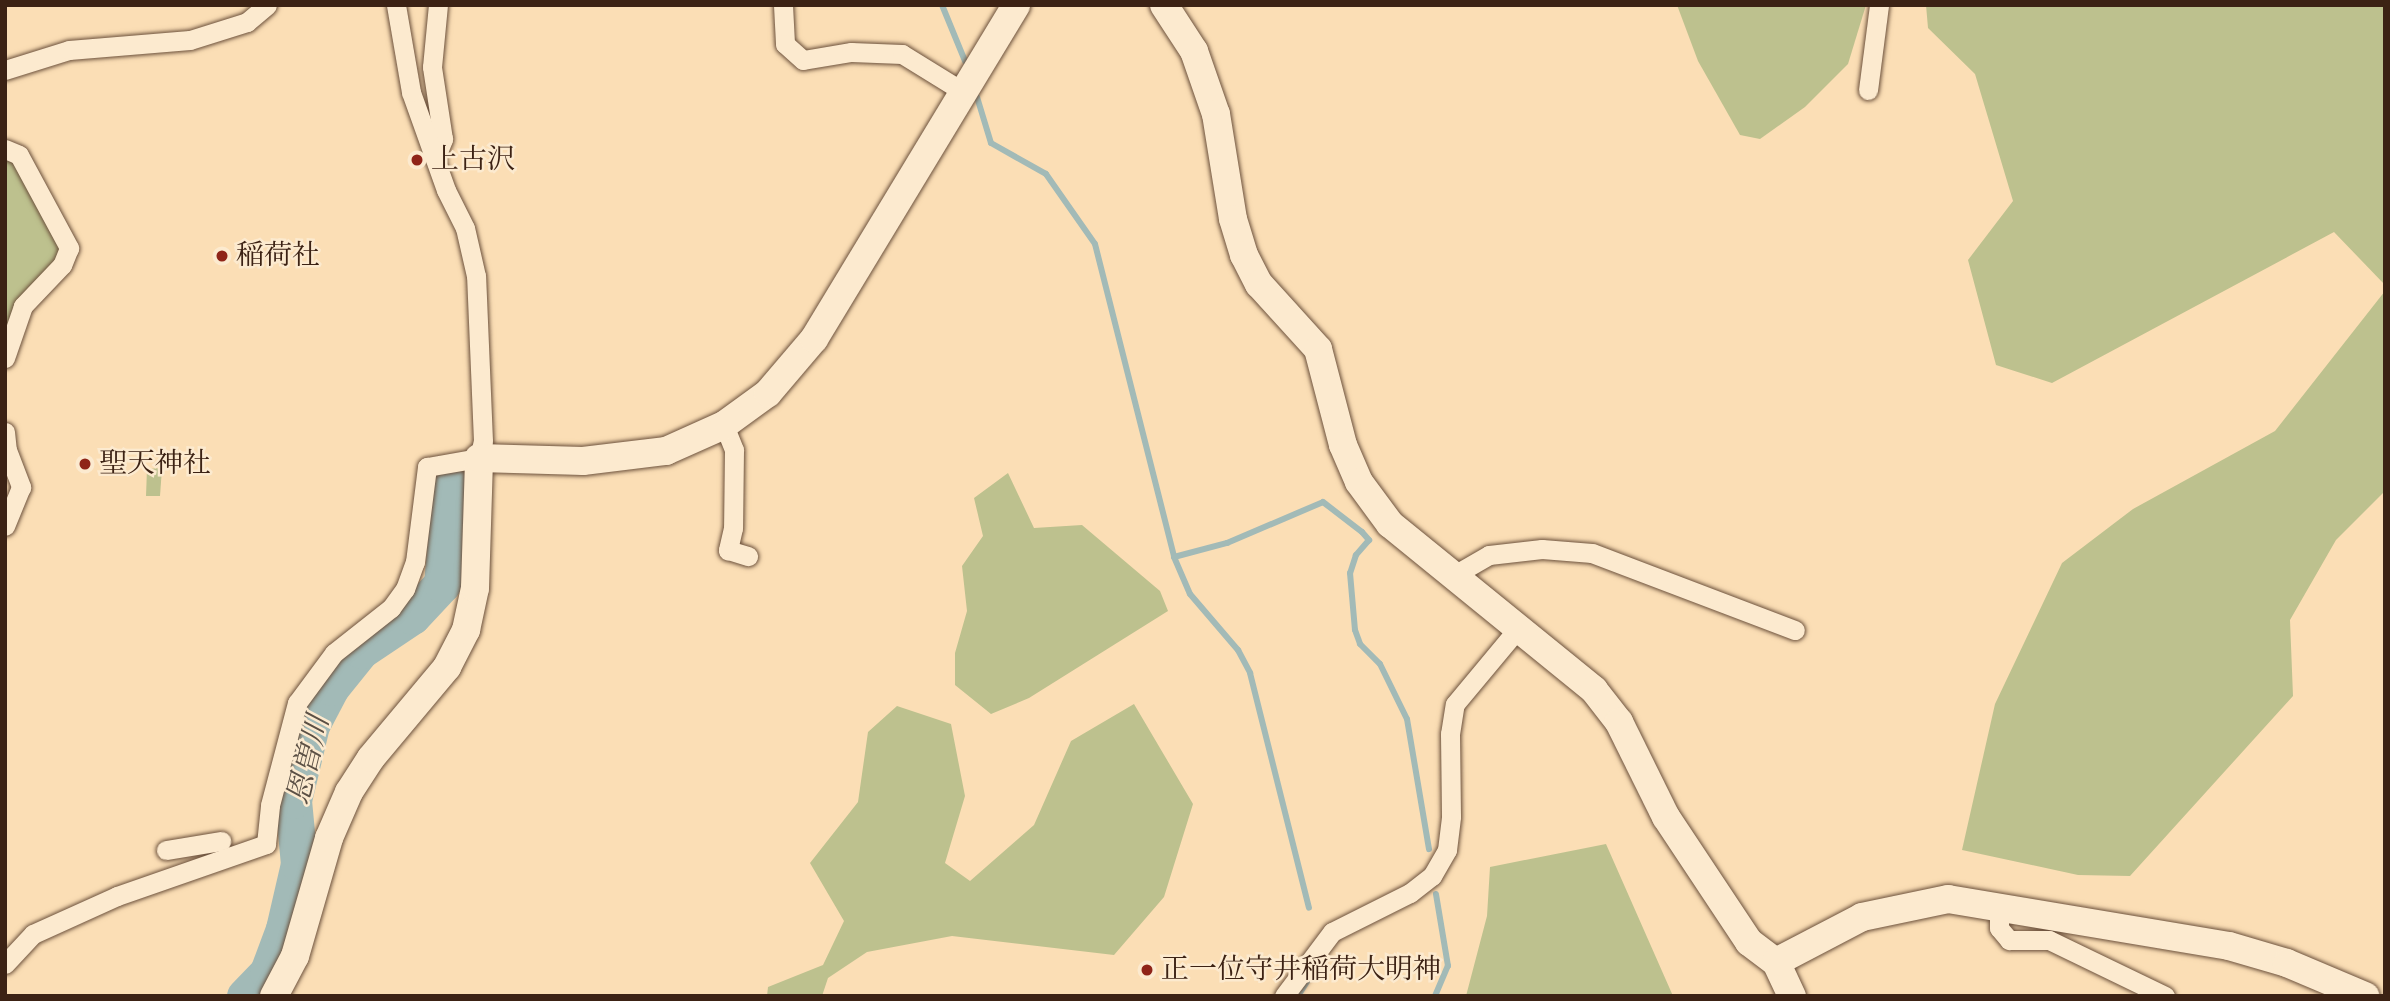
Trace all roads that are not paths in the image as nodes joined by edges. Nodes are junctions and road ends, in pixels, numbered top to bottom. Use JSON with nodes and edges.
{"nodes":[{"id":1,"x":267,"y":5,"type":"edge"},
{"id":2,"x":396,"y":5,"type":"edge"},
{"id":3,"x":439,"y":5,"type":"edge"},
{"id":4,"x":783,"y":5,"type":"edge"},
{"id":5,"x":1016,"y":5,"type":"edge"},
{"id":6,"x":1164,"y":5,"type":"edge"},
{"id":7,"x":1879,"y":5,"type":"edge"},
{"id":8,"x":5,"y":70,"type":"edge"},
{"id":9,"x":1868,"y":90,"type":"dead end"},
{"id":10,"x":962,"y":91,"type":"junction"},
{"id":11,"x":5,"y":149,"type":"edge"},
{"id":12,"x":435,"y":159,"type":"junction"},
{"id":13,"x":5,"y":358,"type":"edge"},
{"id":14,"x":724,"y":425,"type":"junction"},
{"id":15,"x":5,"y":432,"type":"edge"},
{"id":16,"x":480,"y":458,"type":"junction"},
{"id":17,"x":5,"y":526,"type":"edge"},
{"id":18,"x":748,"y":556,"type":"dead end"},
{"id":19,"x":1456,"y":574,"type":"junction"},
{"id":20,"x":1520,"y":626,"type":"junction"},
{"id":21,"x":1795,"y":630,"type":"dead end"},
{"id":22,"x":220,"y":841,"type":"dead end"},
{"id":23,"x":166,"y":850,"type":"dead end"},
{"id":24,"x":1999,"y":906,"type":"junction"},
{"id":25,"x":1776,"y":962,"type":"junction"},
{"id":26,"x":5,"y":964,"type":"edge"},
{"id":27,"x":280,"y":994,"type":"edge"},
{"id":28,"x":1284,"y":996,"type":"edge"},
{"id":29,"x":1792,"y":996,"type":"edge"},
{"id":30,"x":2165,"y":996,"type":"edge"},
{"id":31,"x":2365,"y":996,"type":"edge"}],
"edges":[{"from":1,"to":8,"type":"street"},
{"from":2,"to":12,"type":"street"},
{"from":3,"to":12,"type":"street"},
{"from":4,"to":10,"type":"street"},
{"from":5,"to":10,"type":"street"},
{"from":6,"to":19,"type":"street"},
{"from":7,"to":9,"type":"street"},
{"from":10,"to":14,"type":"street"},
{"from":11,"to":13,"type":"street"},
{"from":12,"to":16,"type":"street"},
{"from":14,"to":16,"type":"street"},
{"from":14,"to":18,"type":"street"},
{"from":15,"to":17,"type":"street"},
{"from":16,"to":26,"type":"street"},
{"from":16,"to":27,"type":"street"},
{"from":19,"to":20,"type":"street"},
{"from":19,"to":21,"type":"street"},
{"from":20,"to":25,"type":"street"},
{"from":20,"to":28,"type":"street"},
{"from":22,"to":23,"type":"street"},
{"from":24,"to":25,"type":"street"},
{"from":24,"to":30,"type":"street"},
{"from":24,"to":31,"type":"street"},
{"from":25,"to":29,"type":"street"}]}
